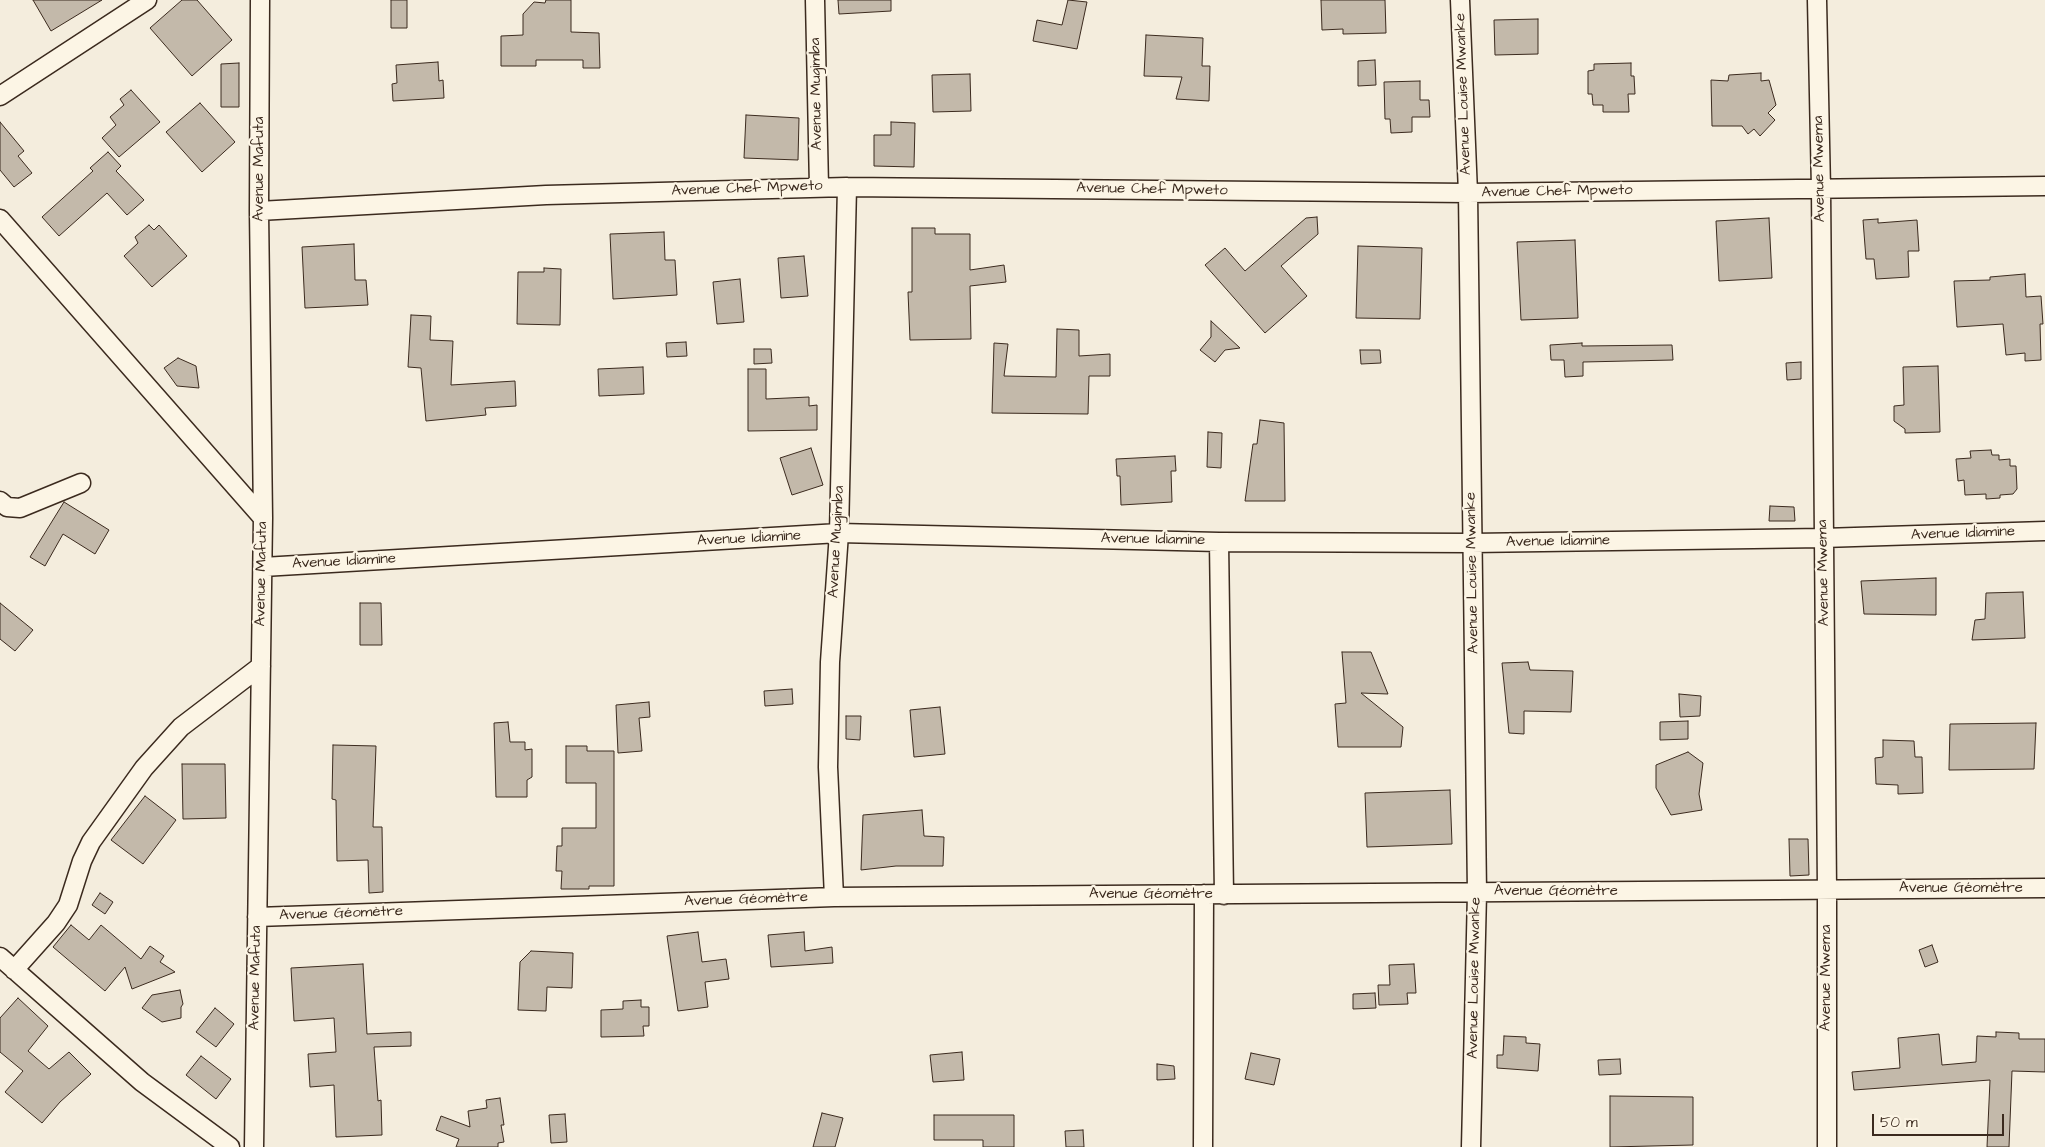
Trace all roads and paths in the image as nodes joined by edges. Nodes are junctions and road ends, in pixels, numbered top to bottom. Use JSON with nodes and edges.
{"nodes":[{"id":1,"x":147,"y":0,"type":"edge"},
{"id":2,"x":260,"y":0,"type":"edge"},
{"id":3,"x":815,"y":0,"type":"edge"},
{"id":4,"x":1460,"y":0,"type":"edge"},
{"id":5,"x":1817,"y":0,"type":"edge"},
{"id":6,"x":0,"y":96,"type":"edge"},
{"id":7,"x":2045,"y":186,"type":"edge"},
{"id":8,"x":819,"y":187,"type":"junction"},
{"id":9,"x":847,"y":187,"type":"junction"},
{"id":10,"x":1821,"y":189,"type":"junction"},
{"id":11,"x":1468,"y":193,"type":"junction"},
{"id":12,"x":260,"y":211,"type":"junction"},
{"id":13,"x":0,"y":219,"type":"edge"},
{"id":14,"x":81,"y":483,"type":"dead end"},
{"id":15,"x":0,"y":501,"type":"edge"},
{"id":16,"x":263,"y":518,"type":"junction"},
{"id":17,"x":2045,"y":531,"type":"edge"},
{"id":18,"x":839,"y":533,"type":"junction"},
{"id":19,"x":1823,"y":538,"type":"junction"},
{"id":20,"x":1220,"y":542,"type":"junction"},
{"id":21,"x":1472,"y":543,"type":"junction"},
{"id":22,"x":263,"y":567,"type":"junction"},
{"id":23,"x":261,"y":666,"type":"junction"},
{"id":24,"x":2045,"y":888,"type":"edge"},
{"id":25,"x":1827,"y":890,"type":"junction"},
{"id":26,"x":1477,"y":893,"type":"junction"},
{"id":27,"x":1204,"y":894,"type":"junction"},
{"id":28,"x":1224,"y":895,"type":"junction"},
{"id":29,"x":834,"y":897,"type":"junction"},
{"id":30,"x":257,"y":917,"type":"junction"},
{"id":31,"x":0,"y":957,"type":"edge"},
{"id":32,"x":14,"y":970,"type":"junction"},
{"id":33,"x":230,"y":1147,"type":"edge"},
{"id":34,"x":254,"y":1147,"type":"edge"},
{"id":35,"x":1203,"y":1147,"type":"edge"},
{"id":36,"x":1471,"y":1147,"type":"edge"},
{"id":37,"x":1827,"y":1147,"type":"edge"}],
"edges":[{"from":1,"to":6,"type":"street"},
{"from":2,"to":12,"type":"street","name":"Avenue Mafuta"},
{"from":3,"to":8,"type":"street","name":"Avenue Mugimba"},
{"from":4,"to":11,"type":"street","name":"Avenue Louise Mwanke"},
{"from":5,"to":10,"type":"street","name":"Avenue Mwema"},
{"from":7,"to":10,"type":"street","name":"Avenue Chef Mpweto"},
{"from":8,"to":9,"type":"street","name":"Avenue Chef Mpweto"},
{"from":8,"to":12,"type":"street","name":"Avenue Chef Mpweto"},
{"from":9,"to":11,"type":"street","name":"Avenue Chef Mpweto"},
{"from":9,"to":18,"type":"street","name":"Avenue Mugimba"},
{"from":10,"to":11,"type":"street","name":"Avenue Chef Mpweto"},
{"from":10,"to":19,"type":"street","name":"Avenue Mwema"},
{"from":11,"to":21,"type":"street","name":"Avenue Louise Mwanke"},
{"from":12,"to":16,"type":"street","name":"Avenue Mafuta"},
{"from":13,"to":16,"type":"street"},
{"from":14,"to":15,"type":"street"},
{"from":16,"to":22,"type":"street","name":"Avenue Mafuta"},
{"from":17,"to":19,"type":"street","name":"Avenue Idiamine"},
{"from":18,"to":20,"type":"street","name":"Avenue Idiamine"},
{"from":18,"to":22,"type":"street","name":"Avenue Idiamine"},
{"from":18,"to":29,"type":"street","name":"Avenue Mugimba"},
{"from":19,"to":21,"type":"street","name":"Avenue Idiamine"},
{"from":19,"to":25,"type":"street","name":"Avenue Mwema"},
{"from":20,"to":21,"type":"street","name":"Avenue Idiamine"},
{"from":20,"to":28,"type":"street"},
{"from":21,"to":26,"type":"street","name":"Avenue Louise Mwanke"},
{"from":22,"to":23,"type":"street","name":"Avenue Mafuta"},
{"from":23,"to":30,"type":"street","name":"Avenue Mafuta"},
{"from":23,"to":32,"type":"street"},
{"from":24,"to":25,"type":"street","name":"Avenue Géomètre"},
{"from":25,"to":26,"type":"street","name":"Avenue Géomètre"},
{"from":25,"to":37,"type":"street","name":"Avenue Mwema"},
{"from":26,"to":28,"type":"street","name":"Avenue Géomètre"},
{"from":26,"to":36,"type":"street","name":"Avenue Louise Mwanke"},
{"from":27,"to":28,"type":"street","name":"Avenue Géomètre"},
{"from":27,"to":29,"type":"street","name":"Avenue Géomètre"},
{"from":27,"to":35,"type":"street"},
{"from":29,"to":30,"type":"street","name":"Avenue Géomètre"},
{"from":30,"to":34,"type":"street","name":"Avenue Mafuta"},
{"from":31,"to":32,"type":"street"},
{"from":32,"to":33,"type":"street"}]}
